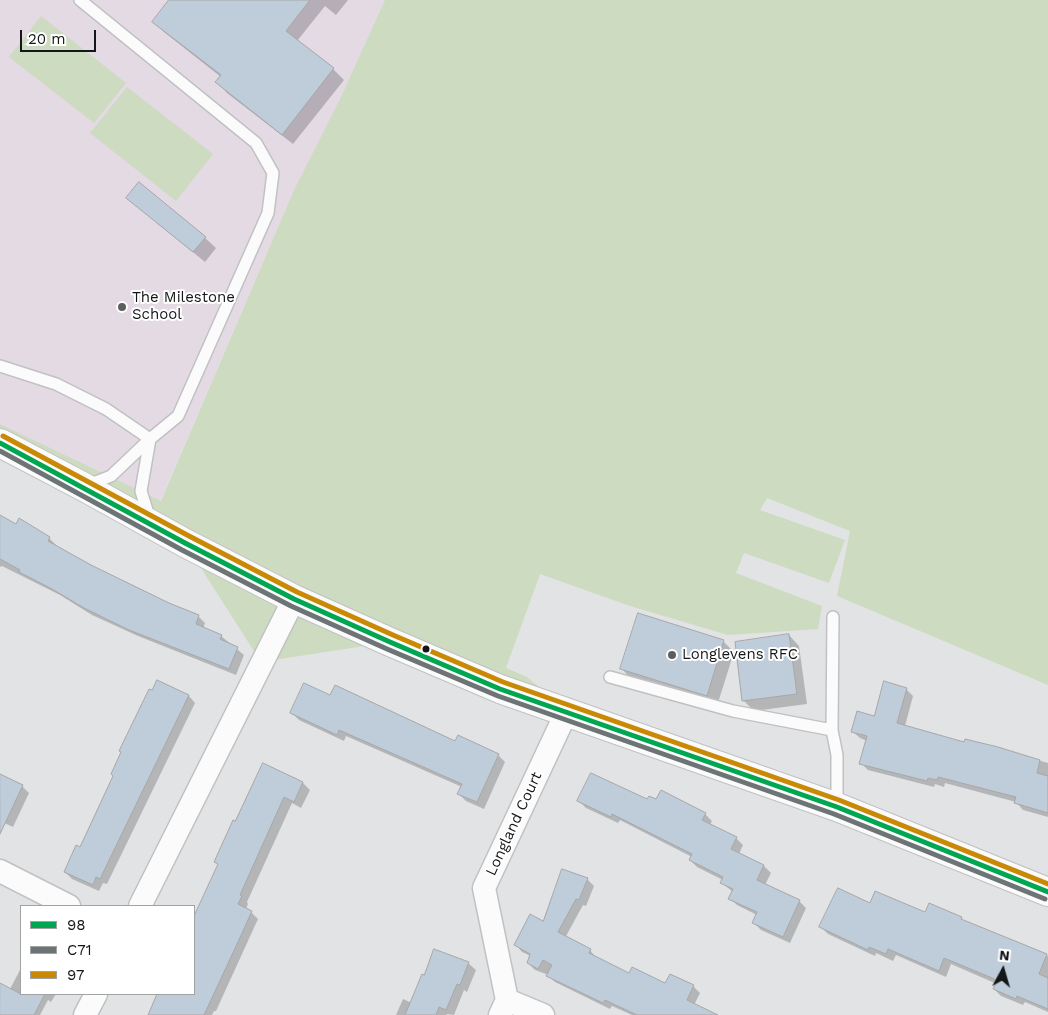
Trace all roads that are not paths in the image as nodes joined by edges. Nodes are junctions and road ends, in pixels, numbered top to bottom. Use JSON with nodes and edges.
{"nodes":[{"id":1,"x":80,"y":0,"type":"edge"},
{"id":2,"x":0,"y":366,"type":"edge"},
{"id":3,"x":150,"y":439,"type":"junction"},
{"id":4,"x":0,"y":443,"type":"edge"},
{"id":5,"x":84,"y":487,"type":"junction"},
{"id":6,"x":151,"y":524,"type":"junction"},
{"id":7,"x":294,"y":600,"type":"junction"},
{"id":8,"x":833,"y":617,"type":"dead end"},
{"id":9,"x":610,"y":676,"type":"dead end"},
{"id":10,"x":567,"y":711,"type":"junction"},
{"id":11,"x":832,"y":730,"type":"junction"},
{"id":12,"x":837,"y":807,"type":"junction"},
{"id":13,"x":0,"y":871,"type":"edge"},
{"id":14,"x":1048,"y":892,"type":"edge"},
{"id":15,"x":67,"y":905,"type":"edge"},
{"id":16,"x":140,"y":905,"type":"edge"},
{"id":17,"x":96,"y":995,"type":"edge"},
{"id":18,"x":504,"y":1007,"type":"edge"},
{"id":19,"x":86,"y":1015,"type":"edge"},
{"id":20,"x":543,"y":1015,"type":"edge"}],
"edges":[{"from":1,"to":3,"type":"lane"},
{"from":2,"to":3,"type":"lane"},
{"from":3,"to":5,"type":"lane"},
{"from":3,"to":6,"type":"lane"},
{"from":4,"to":5,"type":"street"},
{"from":5,"to":6,"type":"street"},
{"from":6,"to":7,"type":"street"},
{"from":7,"to":10,"type":"street"},
{"from":7,"to":16,"type":"street"},
{"from":8,"to":11,"type":"lane"},
{"from":9,"to":11,"type":"lane"},
{"from":10,"to":12,"type":"street"},
{"from":10,"to":18,"type":"street","name":"Longland Court"},
{"from":11,"to":12,"type":"lane"},
{"from":12,"to":14,"type":"street"},
{"from":13,"to":15,"type":"street"},
{"from":17,"to":19,"type":"street"},
{"from":18,"to":20,"type":"street","name":"Longland Court"}]}
